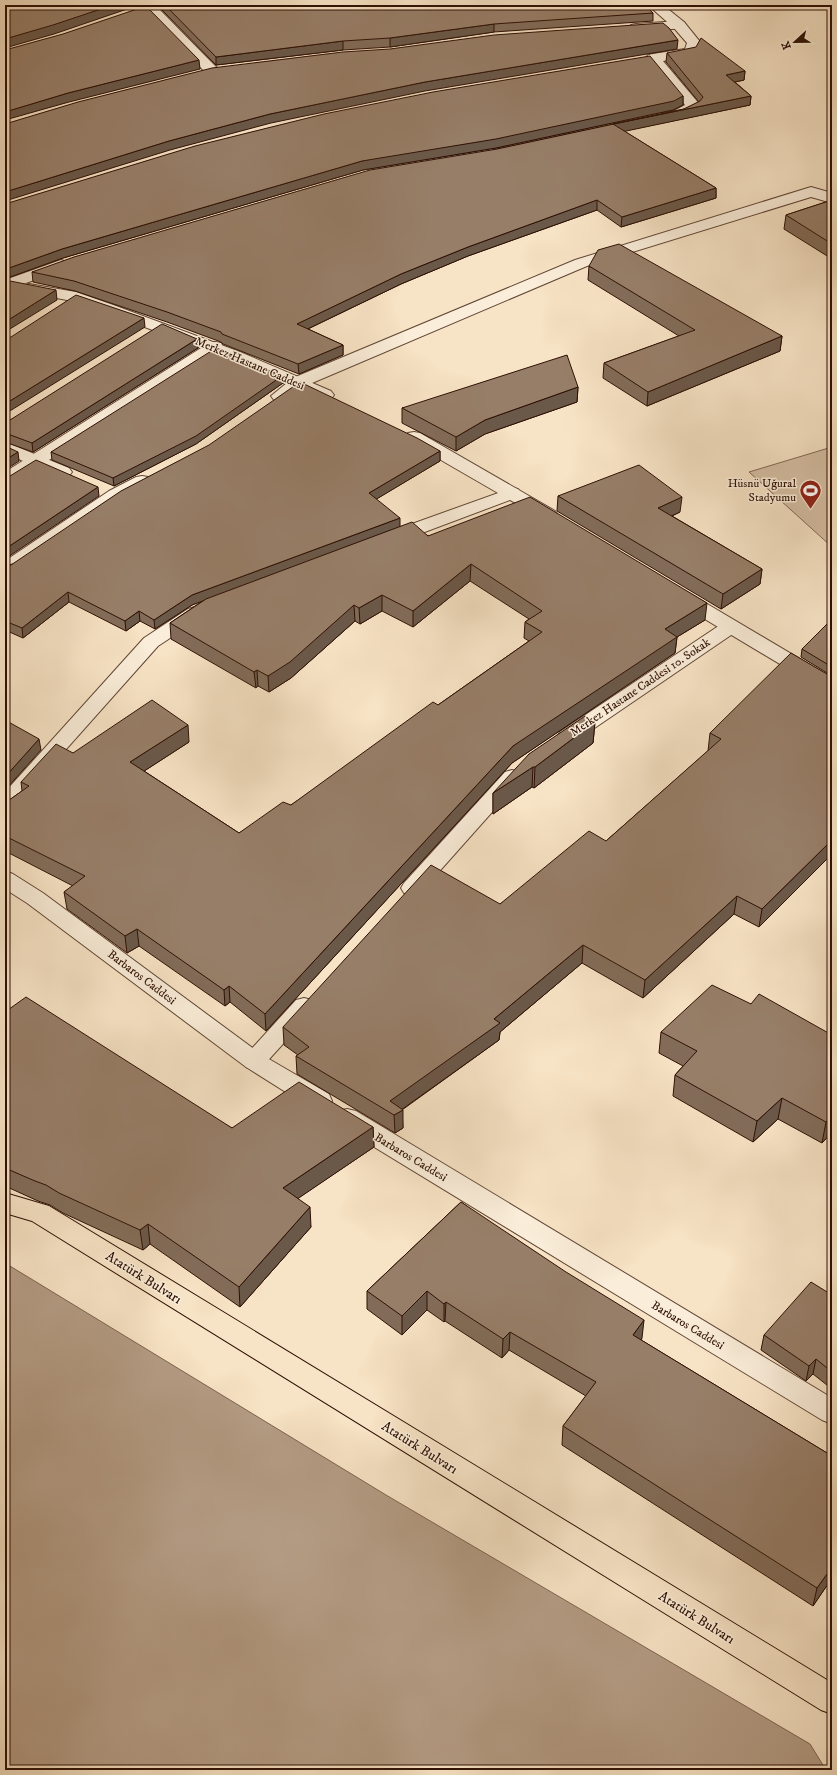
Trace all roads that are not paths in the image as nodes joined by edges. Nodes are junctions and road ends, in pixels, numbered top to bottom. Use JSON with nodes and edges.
{"nodes":[{"id":1,"x":655,"y":5,"type":"edge"},
{"id":2,"x":154,"y":6,"type":"edge"},
{"id":3,"x":136,"y":8,"type":"edge"},
{"id":4,"x":679,"y":25,"type":"junction"},
{"id":5,"x":625,"y":29,"type":"edge"},
{"id":6,"x":653,"y":58,"type":"junction"},
{"id":7,"x":637,"y":61,"type":"edge"},
{"id":8,"x":228,"y":69,"type":"edge"},
{"id":9,"x":655,"y":119,"type":"edge"},
{"id":10,"x":832,"y":198,"type":"edge"},
{"id":11,"x":77,"y":260,"type":"edge"},
{"id":12,"x":7,"y":283,"type":"edge"},
{"id":13,"x":75,"y":297,"type":"junction"},
{"id":14,"x":56,"y":309,"type":"edge"},
{"id":15,"x":161,"y":326,"type":"junction"},
{"id":16,"x":141,"y":338,"type":"edge"},
{"id":17,"x":214,"y":347,"type":"junction"},
{"id":18,"x":299,"y":382,"type":"junction"},
{"id":19,"x":341,"y":402,"type":"edge"},
{"id":20,"x":267,"y":405,"type":"edge"},
{"id":21,"x":396,"y":429,"type":"edge"},
{"id":22,"x":5,"y":447,"type":"edge"},
{"id":23,"x":38,"y":460,"type":"junction"},
{"id":24,"x":155,"y":474,"type":"edge"},
{"id":25,"x":80,"y":479,"type":"edge"},
{"id":26,"x":5,"y":480,"type":"edge"},
{"id":27,"x":512,"y":493,"type":"junction"},
{"id":28,"x":565,"y":525,"type":"edge"},
{"id":29,"x":378,"y":543,"type":"edge"},
{"id":30,"x":5,"y":569,"type":"edge"},
{"id":31,"x":664,"y":586,"type":"edge"},
{"id":32,"x":215,"y":604,"type":"edge"},
{"id":33,"x":730,"y":627,"type":"junction"},
{"id":34,"x":832,"y":687,"type":"edge"},
{"id":35,"x":553,"y":746,"type":"edge"},
{"id":36,"x":527,"y":764,"type":"edge"},
{"id":37,"x":5,"y":805,"type":"edge"},
{"id":38,"x":5,"y":879,"type":"edge"},
{"id":39,"x":398,"y":903,"type":"edge"},
{"id":40,"x":318,"y":991,"type":"edge"},
{"id":41,"x":254,"y":1061,"type":"junction"},
{"id":42,"x":5,"y":1203,"type":"edge"},
{"id":43,"x":832,"y":1412,"type":"edge"},
{"id":44,"x":832,"y":1700,"type":"edge"}],
"edges":[{"from":1,"to":4,"type":"street"},
{"from":2,"to":3,"type":"street"},
{"from":2,"to":8,"type":"street"},
{"from":4,"to":5,"type":"street"},
{"from":4,"to":6,"type":"street"},
{"from":6,"to":7,"type":"street"},
{"from":6,"to":9,"type":"street"},
{"from":10,"to":18,"type":"street"},
{"from":11,"to":12,"type":"street"},
{"from":12,"to":13,"type":"street","name":"Merkez Hastane Caddesi"},
{"from":13,"to":14,"type":"street"},
{"from":13,"to":15,"type":"street","name":"Merkez Hastane Caddesi"},
{"from":15,"to":16,"type":"street"},
{"from":15,"to":17,"type":"street","name":"Merkez Hastane Caddesi"},
{"from":17,"to":18,"type":"street","name":"Merkez Hastane Caddesi"},
{"from":17,"to":23,"type":"street"},
{"from":18,"to":19,"type":"street","name":"Merkez Hastane Caddesi"},
{"from":18,"to":20,"type":"street"},
{"from":21,"to":27,"type":"street"},
{"from":22,"to":23,"type":"street"},
{"from":23,"to":25,"type":"street"},
{"from":23,"to":26,"type":"street"},
{"from":24,"to":30,"type":"street"},
{"from":27,"to":28,"type":"street"},
{"from":27,"to":29,"type":"street"},
{"from":31,"to":33,"type":"street"},
{"from":32,"to":37,"type":"street"},
{"from":33,"to":34,"type":"street"},
{"from":33,"to":35,"type":"street","name":"Merkez Hastane Caddesi 10. Sokak"},
{"from":36,"to":39,"type":"street"},
{"from":38,"to":41,"type":"street","name":"Barbaros Caddesi"},
{"from":40,"to":41,"type":"street"},
{"from":41,"to":43,"type":"street","name":"Barbaros Caddesi"},
{"from":42,"to":44,"type":"main road","name":"Atatürk Bulvarı"}]}
